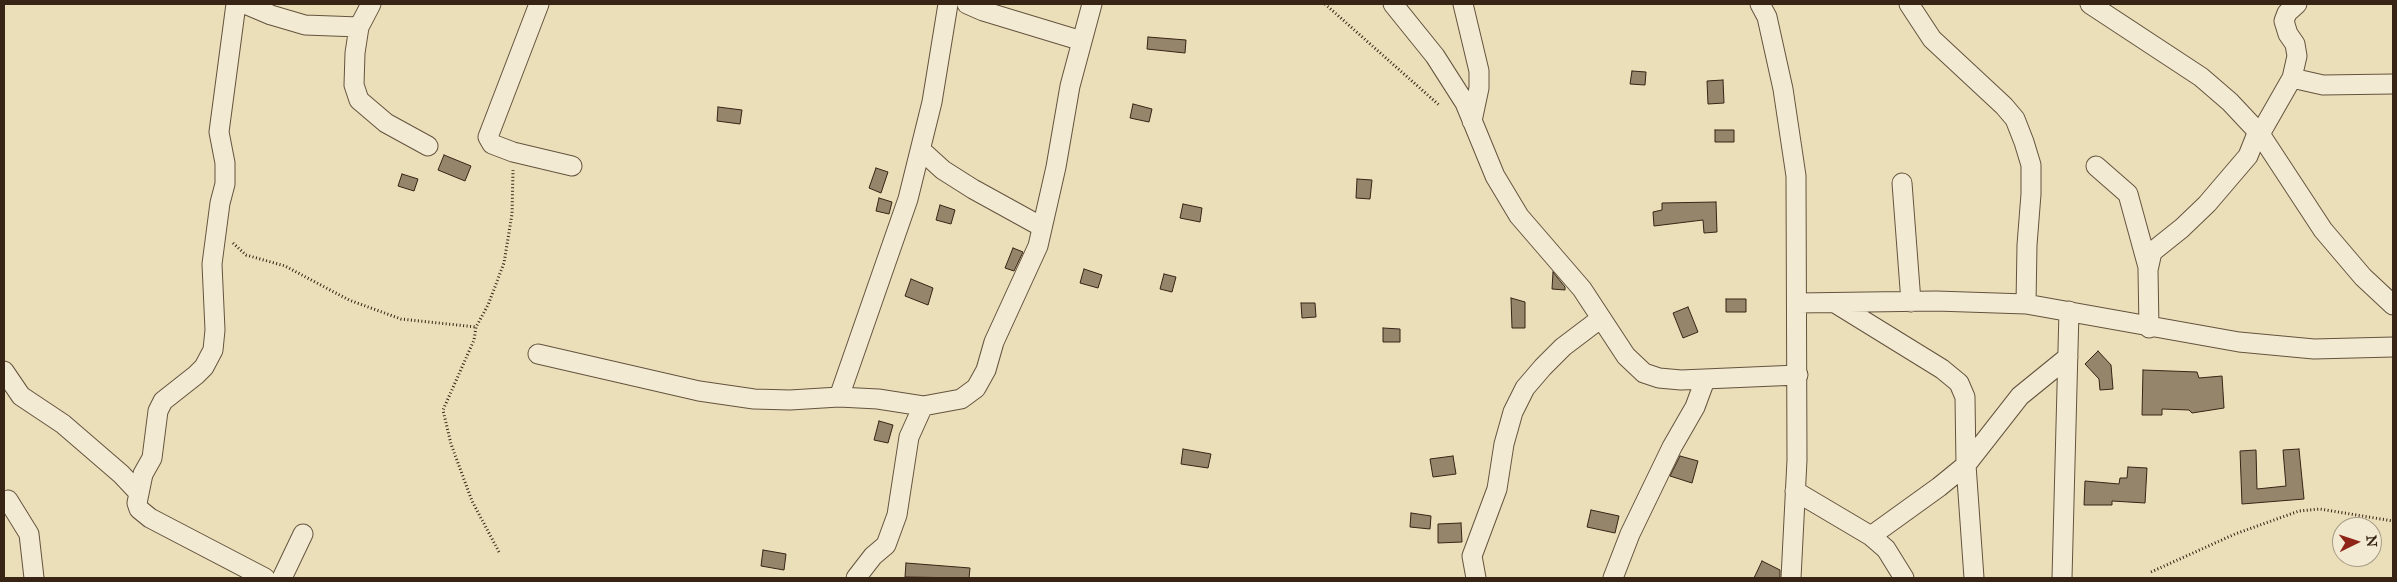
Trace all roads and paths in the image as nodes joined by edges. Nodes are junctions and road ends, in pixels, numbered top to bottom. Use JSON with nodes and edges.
{"nodes":[{"id":1,"x":236,"y":4,"type":"edge"},
{"id":2,"x":245,"y":4,"type":"edge"},
{"id":3,"x":371,"y":4,"type":"edge"},
{"id":4,"x":948,"y":4,"type":"edge"},
{"id":5,"x":967,"y":4,"type":"edge"},
{"id":6,"x":1092,"y":4,"type":"edge"},
{"id":7,"x":1325,"y":4,"type":"edge"},
{"id":8,"x":1393,"y":4,"type":"edge"},
{"id":9,"x":1463,"y":4,"type":"edge"},
{"id":10,"x":1908,"y":4,"type":"edge"},
{"id":11,"x":2090,"y":4,"type":"edge"},
{"id":12,"x":2297,"y":4,"type":"edge"},
{"id":13,"x":534,"y":5,"type":"edge"},
{"id":14,"x":1765,"y":8,"type":"edge"},
{"id":15,"x":359,"y":27,"type":"junction"},
{"id":16,"x":1082,"y":41,"type":"junction"},
{"id":17,"x":2292,"y":78,"type":"junction"},
{"id":18,"x":2393,"y":84,"type":"edge"},
{"id":19,"x":1439,"y":105,"type":"dead end"},
{"id":20,"x":1472,"y":121,"type":"junction"},
{"id":21,"x":2259,"y":133,"type":"junction"},
{"id":22,"x":428,"y":146,"type":"dead end"},
{"id":23,"x":921,"y":150,"type":"junction"},
{"id":24,"x":513,"y":152,"type":"junction"},
{"id":25,"x":572,"y":166,"type":"dead end"},
{"id":26,"x":2096,"y":166,"type":"dead end"},
{"id":27,"x":1902,"y":183,"type":"dead end"},
{"id":28,"x":1042,"y":227,"type":"junction"},
{"id":29,"x":217,"y":232,"type":"junction"},
{"id":30,"x":2148,"y":270,"type":"junction"},
{"id":31,"x":1911,"y":302,"type":"junction"},
{"id":32,"x":1798,"y":303,"type":"junction"},
{"id":33,"x":1835,"y":303,"type":"junction"},
{"id":34,"x":2026,"y":304,"type":"junction"},
{"id":35,"x":2393,"y":304,"type":"edge"},
{"id":36,"x":2069,"y":311,"type":"junction"},
{"id":37,"x":1600,"y":319,"type":"junction"},
{"id":38,"x":476,"y":327,"type":"junction"},
{"id":39,"x":2149,"y":328,"type":"junction"},
{"id":40,"x":2393,"y":348,"type":"edge"},
{"id":41,"x":538,"y":354,"type":"dead end"},
{"id":42,"x":2068,"y":357,"type":"junction"},
{"id":43,"x":4,"y":371,"type":"edge"},
{"id":44,"x":1798,"y":375,"type":"junction"},
{"id":45,"x":1704,"y":380,"type":"junction"},
{"id":46,"x":839,"y":397,"type":"junction"},
{"id":47,"x":923,"y":406,"type":"junction"},
{"id":48,"x":1966,"y":464,"type":"junction"},
{"id":49,"x":1795,"y":490,"type":"junction"},
{"id":50,"x":138,"y":492,"type":"junction"},
{"id":51,"x":8,"y":500,"type":"dead end"},
{"id":52,"x":2393,"y":521,"type":"edge"},
{"id":53,"x":303,"y":534,"type":"dead end"},
{"id":54,"x":1870,"y":536,"type":"junction"},
{"id":55,"x":499,"y":552,"type":"dead end"},
{"id":56,"x":2151,"y":572,"type":"dead end"},
{"id":57,"x":34,"y":578,"type":"edge"},
{"id":58,"x":265,"y":578,"type":"edge"},
{"id":59,"x":282,"y":578,"type":"edge"},
{"id":60,"x":856,"y":578,"type":"edge"},
{"id":61,"x":1476,"y":578,"type":"edge"},
{"id":62,"x":1613,"y":578,"type":"edge"},
{"id":63,"x":1791,"y":578,"type":"edge"},
{"id":64,"x":1904,"y":578,"type":"edge"},
{"id":65,"x":1974,"y":578,"type":"edge"},
{"id":66,"x":2062,"y":578,"type":"edge"}],
"edges":[{"from":1,"to":29,"type":"street"},
{"from":2,"to":15,"type":"street"},
{"from":3,"to":15,"type":"street"},
{"from":4,"to":23,"type":"street"},
{"from":5,"to":16,"type":"street"},
{"from":6,"to":16,"type":"street"},
{"from":7,"to":19,"type":"path"},
{"from":8,"to":20,"type":"street"},
{"from":9,"to":20,"type":"street"},
{"from":10,"to":34,"type":"street"},
{"from":11,"to":21,"type":"street"},
{"from":12,"to":17,"type":"street"},
{"from":13,"to":24,"type":"street"},
{"from":14,"to":32,"type":"street"},
{"from":15,"to":22,"type":"street"},
{"from":16,"to":28,"type":"street"},
{"from":17,"to":18,"type":"street"},
{"from":17,"to":21,"type":"street"},
{"from":20,"to":37,"type":"street"},
{"from":21,"to":30,"type":"street"},
{"from":21,"to":35,"type":"street"},
{"from":23,"to":28,"type":"street"},
{"from":23,"to":46,"type":"street"},
{"from":24,"to":25,"type":"street"},
{"from":24,"to":38,"type":"path"},
{"from":26,"to":30,"type":"street"},
{"from":27,"to":31,"type":"street"},
{"from":28,"to":47,"type":"street"},
{"from":29,"to":38,"type":"path"},
{"from":29,"to":50,"type":"street"},
{"from":30,"to":39,"type":"street"},
{"from":31,"to":33,"type":"street"},
{"from":31,"to":34,"type":"street"},
{"from":32,"to":33,"type":"street"},
{"from":32,"to":44,"type":"street"},
{"from":33,"to":48,"type":"street"},
{"from":34,"to":36,"type":"street"},
{"from":36,"to":39,"type":"street"},
{"from":36,"to":42,"type":"street"},
{"from":37,"to":45,"type":"street"},
{"from":37,"to":61,"type":"street"},
{"from":38,"to":55,"type":"path"},
{"from":39,"to":40,"type":"street"},
{"from":41,"to":46,"type":"street"},
{"from":42,"to":48,"type":"street"},
{"from":42,"to":66,"type":"street"},
{"from":43,"to":50,"type":"street"},
{"from":44,"to":45,"type":"street"},
{"from":44,"to":49,"type":"street"},
{"from":45,"to":62,"type":"street"},
{"from":46,"to":47,"type":"street"},
{"from":47,"to":60,"type":"street"},
{"from":48,"to":54,"type":"street"},
{"from":48,"to":65,"type":"street"},
{"from":49,"to":54,"type":"street"},
{"from":49,"to":63,"type":"street"},
{"from":50,"to":58,"type":"street"},
{"from":51,"to":57,"type":"street"},
{"from":52,"to":56,"type":"path"},
{"from":53,"to":59,"type":"street"},
{"from":54,"to":64,"type":"street"}]}
